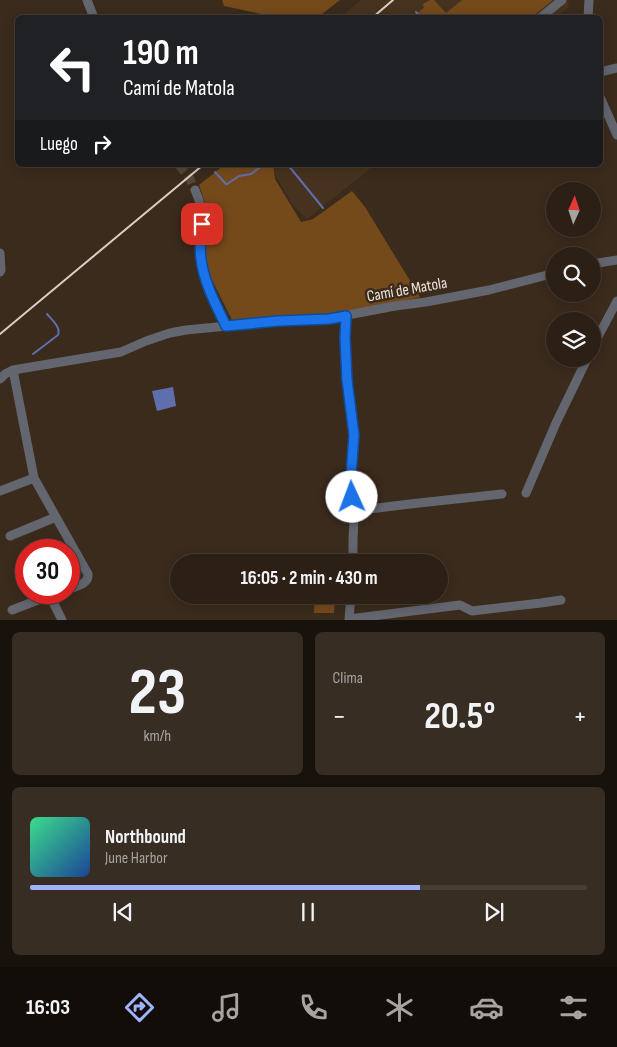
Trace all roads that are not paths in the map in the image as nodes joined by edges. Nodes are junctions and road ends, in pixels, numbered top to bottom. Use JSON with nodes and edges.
{"nodes":[{"id":1,"x":87,"y":0,"type":"edge"},
{"id":2,"x":92,"y":0,"type":"edge"},
{"id":3,"x":562,"y":0,"type":"edge"},
{"id":4,"x":590,"y":2,"type":"edge"},
{"id":5,"x":94,"y":15,"type":"edge"},
{"id":6,"x":94,"y":15,"type":"edge"},
{"id":7,"x":544,"y":15,"type":"edge"},
{"id":8,"x":588,"y":15,"type":"edge"},
{"id":9,"x":617,"y":68,"type":"edge"},
{"id":10,"x":603,"y":71,"type":"edge"},
{"id":11,"x":603,"y":104,"type":"edge"},
{"id":12,"x":617,"y":135,"type":"edge"},
{"id":13,"x":196,"y":190,"type":"tunnel mouth"},
{"id":14,"x":0,"y":253,"type":"edge"},
{"id":15,"x":617,"y":260,"type":"edge"},
{"id":16,"x":601,"y":263,"type":"edge"},
{"id":17,"x":0,"y":272,"type":"edge"},
{"id":18,"x":546,"y":276,"type":"edge"},
{"id":19,"x":617,"y":301,"type":"edge"},
{"id":20,"x":346,"y":316,"type":"junction"},
{"id":21,"x":226,"y":326,"type":"junction"},
{"id":22,"x":601,"y":331,"type":"edge"},
{"id":23,"x":584,"y":367,"type":"edge"},
{"id":24,"x":13,"y":370,"type":"junction"},
{"id":25,"x":0,"y":379,"type":"edge"},
{"id":26,"x":34,"y":478,"type":"junction"},
{"id":27,"x":0,"y":491,"type":"edge"},
{"id":28,"x":526,"y":493,"type":"dead end"},
{"id":29,"x":502,"y":494,"type":"dead end"},
{"id":30,"x":353,"y":511,"type":"junction"},
{"id":31,"x":56,"y":517,"type":"junction"},
{"id":32,"x":10,"y":536,"type":"dead end"},
{"id":33,"x":68,"y":539,"type":"edge"},
{"id":34,"x":353,"y":554,"type":"edge"},
{"id":35,"x":80,"y":560,"type":"edge"},
{"id":36,"x":80,"y":584,"type":"edge"},
{"id":37,"x":561,"y":600,"type":"dead end"},
{"id":38,"x":28,"y":604,"type":"edge"},
{"id":39,"x":54,"y":604,"type":"edge"},
{"id":40,"x":350,"y":604,"type":"edge"},
{"id":41,"x":12,"y":610,"type":"dead end"},
{"id":42,"x":349,"y":619,"type":"edge"},
{"id":43,"x":62,"y":620,"type":"edge"}],
"edges":[{"from":1,"to":5,"type":"street"},
{"from":2,"to":6,"type":"street"},
{"from":3,"to":7,"type":"street"},
{"from":4,"to":8,"type":"street"},
{"from":9,"to":10,"type":"street"},
{"from":11,"to":12,"type":"street"},
{"from":13,"to":21,"type":"street"},
{"from":14,"to":17,"type":"street"},
{"from":15,"to":16,"type":"street"},
{"from":18,"to":20,"type":"street","name":"Camí de Matola"},
{"from":19,"to":22,"type":"street"},
{"from":20,"to":21,"type":"street","name":"Camí de Matola"},
{"from":20,"to":30,"type":"street"},
{"from":21,"to":24,"type":"street","name":"Camí de Matola"},
{"from":23,"to":28,"type":"street"},
{"from":24,"to":25,"type":"street","name":"Camí de Matola"},
{"from":24,"to":26,"type":"street"},
{"from":26,"to":27,"type":"street"},
{"from":26,"to":31,"type":"street"},
{"from":29,"to":30,"type":"street"},
{"from":30,"to":34,"type":"street"},
{"from":31,"to":32,"type":"street"},
{"from":31,"to":33,"type":"street"},
{"from":35,"to":36,"type":"street"},
{"from":37,"to":42,"type":"street"},
{"from":38,"to":41,"type":"street"},
{"from":39,"to":43,"type":"street"},
{"from":40,"to":42,"type":"street"}]}
